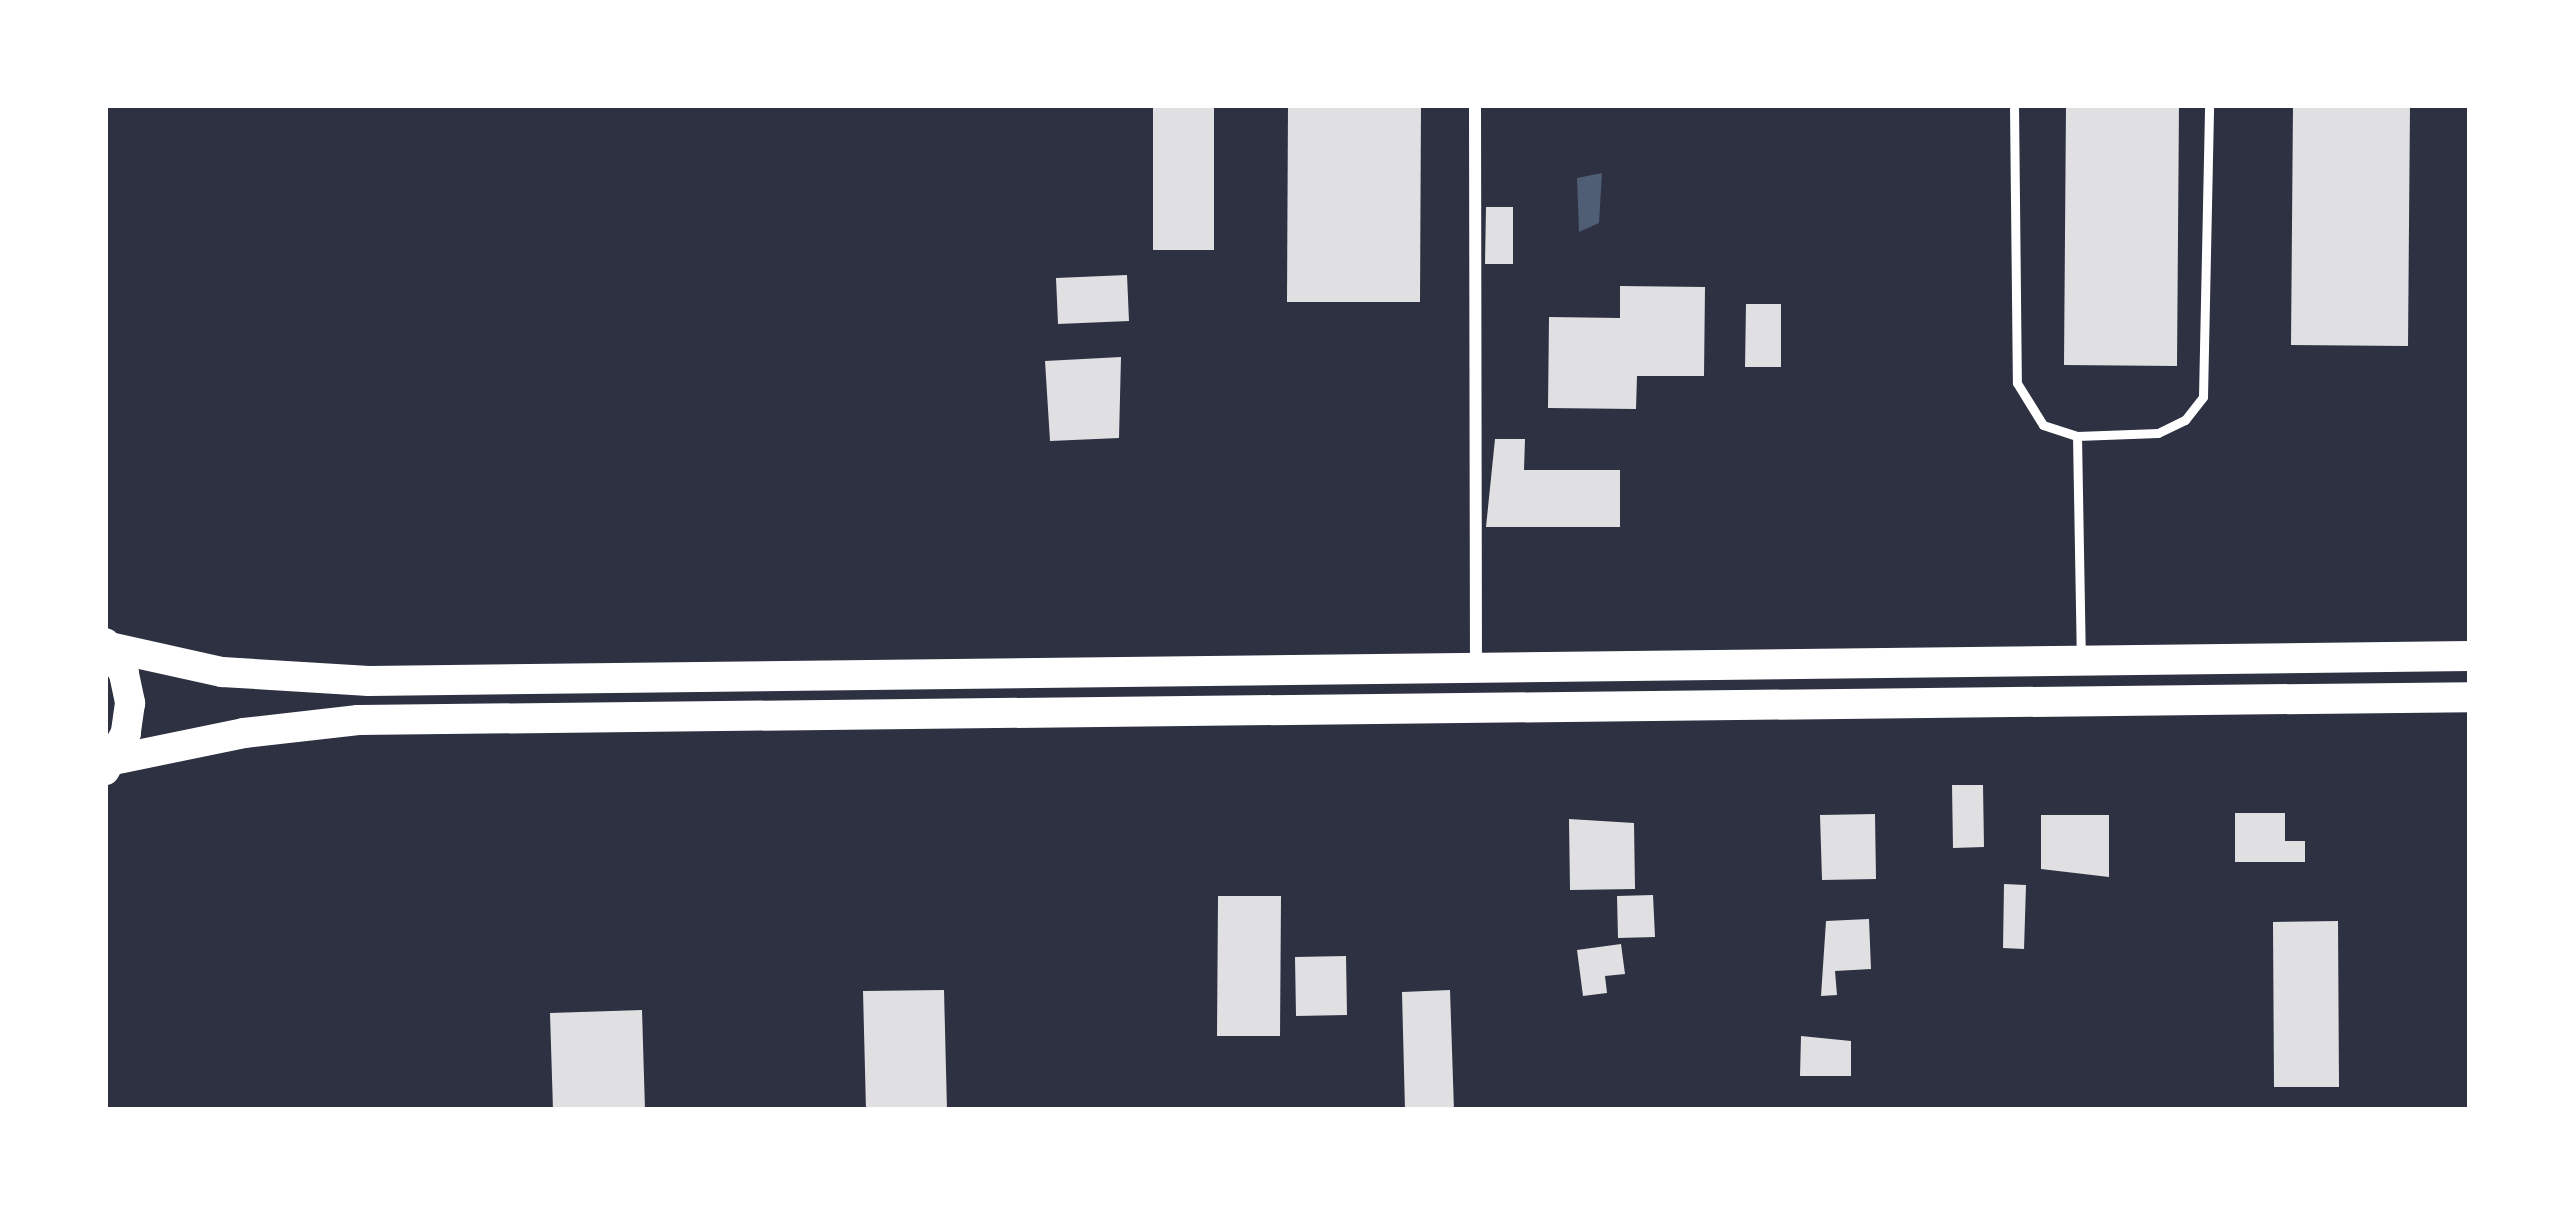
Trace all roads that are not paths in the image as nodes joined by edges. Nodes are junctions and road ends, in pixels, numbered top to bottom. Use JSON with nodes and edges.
{"nodes":[{"id":1,"x":1475,"y":105,"type":"edge"},
{"id":2,"x":2014,"y":105,"type":"edge"},
{"id":3,"x":2209,"y":105,"type":"edge"},
{"id":4,"x":2078,"y":436,"type":"junction"},
{"id":5,"x":107,"y":645,"type":"edge"},
{"id":6,"x":2470,"y":656,"type":"edge"},
{"id":7,"x":2082,"y":662,"type":"junction"},
{"id":8,"x":1476,"y":664,"type":"junction"},
{"id":9,"x":2470,"y":697,"type":"edge"},
{"id":10,"x":109,"y":765,"type":"edge"}],
"edges":[{"from":1,"to":8,"type":"street"},
{"from":2,"to":4,"type":"lane"},
{"from":3,"to":4,"type":"lane"},
{"from":4,"to":7,"type":"lane"},
{"from":5,"to":8,"type":"main road"},
{"from":5,"to":10,"type":"main road"},
{"from":6,"to":7,"type":"main road"},
{"from":7,"to":8,"type":"main road"},
{"from":9,"to":10,"type":"main road"}]}
